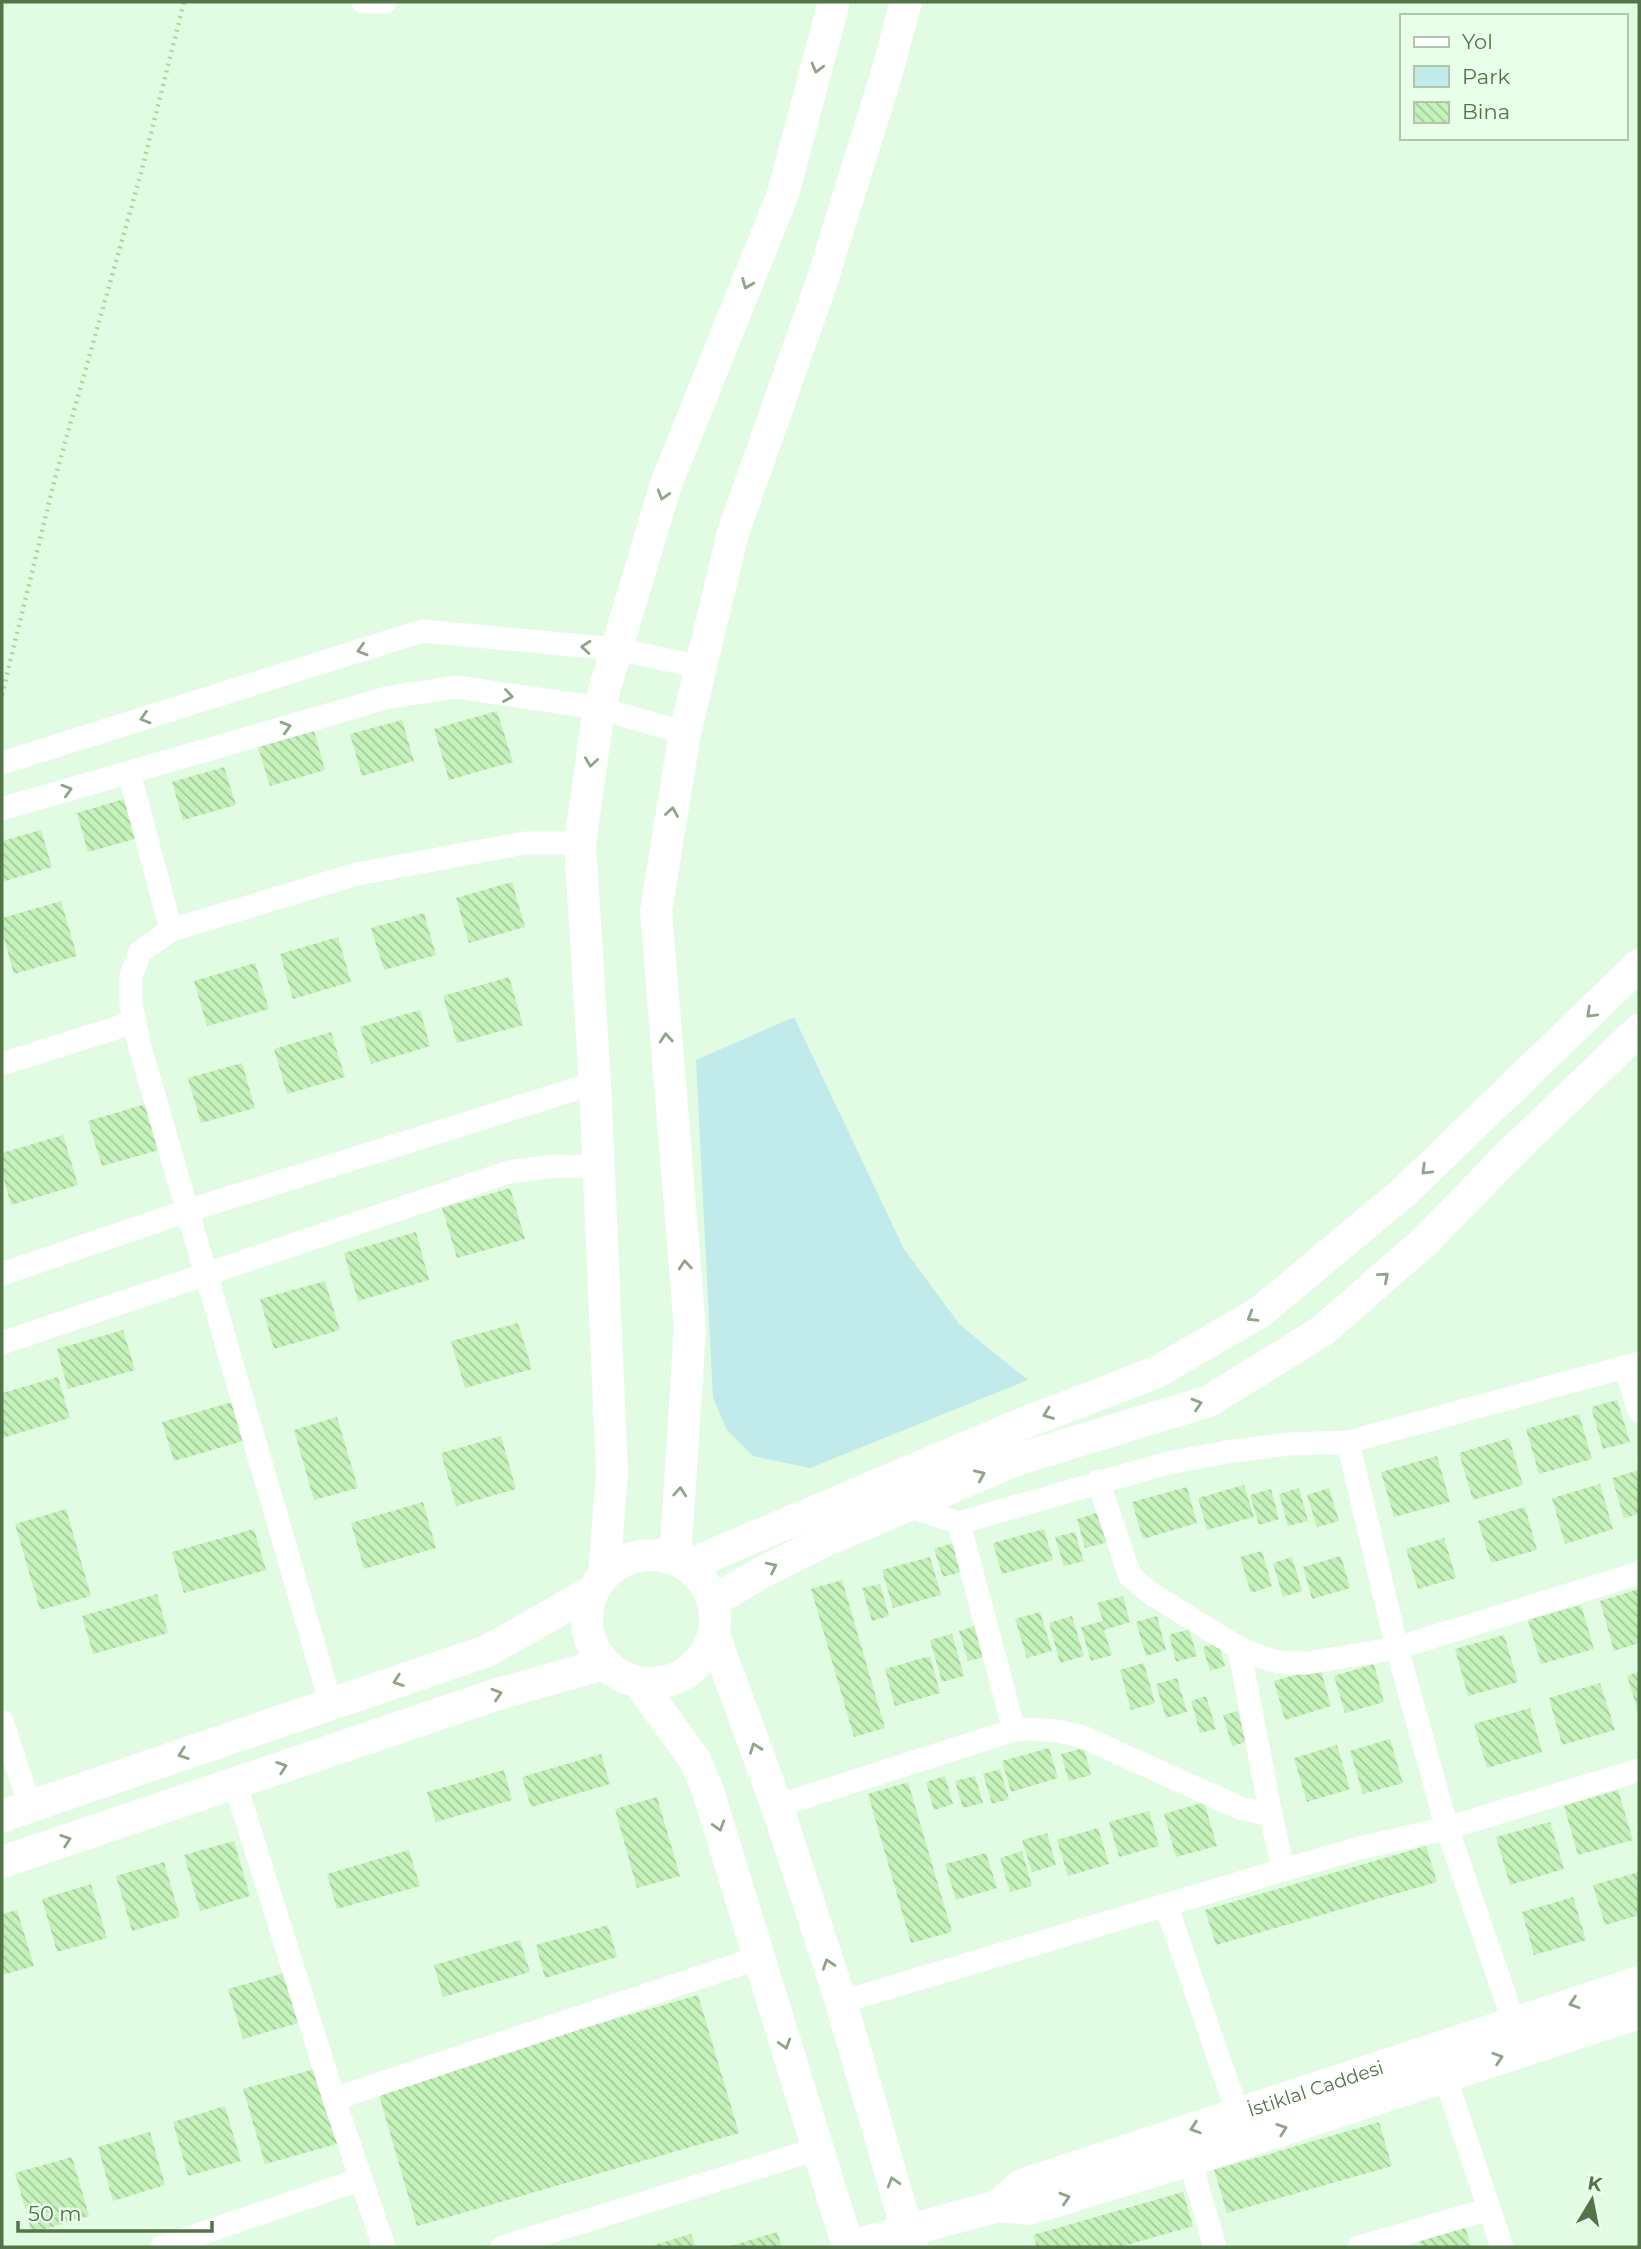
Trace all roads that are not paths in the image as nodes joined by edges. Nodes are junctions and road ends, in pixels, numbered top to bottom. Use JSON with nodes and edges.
{"nodes":[{"id":1,"x":363,"y":2,"type":"edge"},
{"id":2,"x":386,"y":2,"type":"edge"},
{"id":3,"x":834,"y":2,"type":"edge"},
{"id":4,"x":906,"y":2,"type":"edge"},
{"id":5,"x":616,"y":649,"type":"junction"},
{"id":6,"x":701,"y":667,"type":"junction"},
{"id":7,"x":599,"y":708,"type":"junction"},
{"id":8,"x":685,"y":733,"type":"junction"},
{"id":9,"x":2,"y":763,"type":"edge"},
{"id":10,"x":129,"y":773,"type":"junction"},
{"id":11,"x":2,"y":809,"type":"edge"},
{"id":12,"x":580,"y":843,"type":"junction"},
{"id":13,"x":171,"y":930,"type":"junction"},
{"id":14,"x":1639,"y":965,"type":"edge"},
{"id":15,"x":135,"y":1023,"type":"junction"},
{"id":16,"x":1639,"y":1030,"type":"edge"},
{"id":17,"x":2,"y":1065,"type":"edge"},
{"id":18,"x":595,"y":1083,"type":"junction"},
{"id":19,"x":598,"y":1167,"type":"junction"},
{"id":20,"x":187,"y":1210,"type":"junction"},
{"id":21,"x":205,"y":1273,"type":"junction"},
{"id":22,"x":2,"y":1274,"type":"edge"},
{"id":23,"x":2,"y":1343,"type":"edge"},
{"id":24,"x":1632,"y":1365,"type":"edge"},
{"id":25,"x":1639,"y":1411,"type":"edge"},
{"id":26,"x":1348,"y":1441,"type":"junction"},
{"id":27,"x":1098,"y":1481,"type":"junction"},
{"id":28,"x":909,"y":1506,"type":"junction"},
{"id":29,"x":959,"y":1523,"type":"junction"},
{"id":30,"x":681,"y":1563,"type":"junction"},
{"id":31,"x":1639,"y":1573,"type":"edge"},
{"id":32,"x":598,"y":1583,"type":"junction"},
{"id":33,"x":713,"y":1601,"type":"junction"},
{"id":34,"x":714,"y":1635,"type":"junction"},
{"id":35,"x":1239,"y":1648,"type":"junction"},
{"id":36,"x":1398,"y":1648,"type":"junction"},
{"id":37,"x":604,"y":1664,"type":"junction"},
{"id":38,"x":639,"y":1682,"type":"junction"},
{"id":39,"x":331,"y":1704,"type":"junction"},
{"id":40,"x":2,"y":1721,"type":"edge"},
{"id":41,"x":1014,"y":1730,"type":"junction"},
{"id":42,"x":1639,"y":1770,"type":"edge"},
{"id":43,"x":235,"y":1783,"type":"junction"},
{"id":44,"x":776,"y":1806,"type":"junction"},
{"id":45,"x":16,"y":1811,"type":"edge"},
{"id":46,"x":1270,"y":1815,"type":"junction"},
{"id":47,"x":1447,"y":1828,"type":"junction"},
{"id":48,"x":2,"y":1862,"type":"edge"},
{"id":49,"x":1283,"y":1870,"type":"junction"},
{"id":50,"x":1166,"y":1905,"type":"junction"},
{"id":51,"x":758,"y":1958,"type":"junction"},
{"id":52,"x":1639,"y":1982,"type":"edge"},
{"id":53,"x":841,"y":2002,"type":"junction"},
{"id":54,"x":1639,"y":2013,"type":"edge"},
{"id":55,"x":1514,"y":2022,"type":"junction"},
{"id":56,"x":1440,"y":2062,"type":"junction"},
{"id":57,"x":334,"y":2099,"type":"junction"},
{"id":58,"x":1238,"y":2114,"type":"junction"},
{"id":59,"x":817,"y":2148,"type":"junction"},
{"id":60,"x":1190,"y":2160,"type":"junction"},
{"id":61,"x":362,"y":2179,"type":"junction"},
{"id":62,"x":998,"y":2206,"type":"junction"},
{"id":63,"x":1489,"y":2209,"type":"junction"},
{"id":64,"x":910,"y":2239,"type":"edge"},
{"id":65,"x":162,"y":2247,"type":"edge"},
{"id":66,"x":384,"y":2247,"type":"edge"},
{"id":67,"x":502,"y":2247,"type":"edge"},
{"id":68,"x":848,"y":2247,"type":"edge"},
{"id":69,"x":1215,"y":2247,"type":"edge"},
{"id":70,"x":1359,"y":2247,"type":"edge"},
{"id":71,"x":1502,"y":2247,"type":"edge"}],
"edges":[{"from":1,"to":2,"type":"street"},
{"from":3,"to":5,"type":"street","one_way":true},
{"from":4,"to":6,"type":"street"},
{"from":5,"to":6,"type":"street"},
{"from":5,"to":7,"type":"street"},
{"from":5,"to":9,"type":"street","one_way":true},
{"from":6,"to":8,"type":"street"},
{"from":7,"to":8,"type":"street"},
{"from":10,"to":7,"type":"street","one_way":true},
{"from":7,"to":12,"type":"street","one_way":true},
{"from":30,"to":8,"type":"street","one_way":true},
{"from":11,"to":10,"type":"street","one_way":true},
{"from":10,"to":13,"type":"street"},
{"from":12,"to":13,"type":"street"},
{"from":12,"to":18,"type":"street"},
{"from":13,"to":15,"type":"street"},
{"from":14,"to":30,"type":"street","one_way":true},
{"from":15,"to":17,"type":"street"},
{"from":15,"to":20,"type":"street"},
{"from":28,"to":16,"type":"street","one_way":true},
{"from":18,"to":19,"type":"street"},
{"from":18,"to":20,"type":"street"},
{"from":19,"to":21,"type":"street"},
{"from":19,"to":32,"type":"street"},
{"from":20,"to":21,"type":"street"},
{"from":20,"to":22,"type":"street"},
{"from":21,"to":23,"type":"street"},
{"from":21,"to":39,"type":"street"},
{"from":24,"to":25,"type":"street"},
{"from":24,"to":26,"type":"street"},
{"from":26,"to":27,"type":"street"},
{"from":26,"to":36,"type":"street"},
{"from":27,"to":29,"type":"street"},
{"from":27,"to":35,"type":"street"},
{"from":28,"to":29,"type":"street"},
{"from":33,"to":28,"type":"street","one_way":true},
{"from":29,"to":41,"type":"street"},
{"from":30,"to":32,"type":"street"},
{"from":30,"to":33,"type":"street"},
{"from":31,"to":36,"type":"street"},
{"from":32,"to":37,"type":"street"},
{"from":32,"to":39,"type":"street","one_way":true},
{"from":33,"to":34,"type":"street"},
{"from":34,"to":38,"type":"street"},
{"from":44,"to":34,"type":"street","one_way":true},
{"from":35,"to":36,"type":"street"},
{"from":35,"to":46,"type":"street"},
{"from":36,"to":47,"type":"street"},
{"from":37,"to":38,"type":"street"},
{"from":43,"to":37,"type":"street","one_way":true},
{"from":38,"to":51,"type":"street","one_way":true},
{"from":39,"to":45,"type":"street","one_way":true},
{"from":40,"to":45,"type":"street"},
{"from":41,"to":44,"type":"street"},
{"from":41,"to":46,"type":"street"},
{"from":42,"to":47,"type":"street"},
{"from":48,"to":43,"type":"street","one_way":true},
{"from":43,"to":57,"type":"street"},
{"from":53,"to":44,"type":"street","one_way":true},
{"from":46,"to":49,"type":"street"},
{"from":47,"to":49,"type":"street"},
{"from":47,"to":55,"type":"street"},
{"from":49,"to":50,"type":"street"},
{"from":50,"to":53,"type":"street"},
{"from":50,"to":58,"type":"street"},
{"from":51,"to":57,"type":"street"},
{"from":51,"to":59,"type":"street","one_way":true},
{"from":52,"to":55,"type":"street","name":"İstiklal Caddesi","one_way":true},
{"from":64,"to":53,"type":"street","one_way":true},
{"from":56,"to":54,"type":"street","name":"İstiklal Caddesi","one_way":true},
{"from":55,"to":56,"type":"street","name":"İstiklal Caddesi"},
{"from":56,"to":58,"type":"street","name":"İstiklal Caddesi"},
{"from":60,"to":56,"type":"street","name":"İstiklal Caddesi","one_way":true},
{"from":56,"to":63,"type":"street"},
{"from":57,"to":61,"type":"street"},
{"from":58,"to":62,"type":"street","name":"İstiklal Caddesi","one_way":true},
{"from":59,"to":67,"type":"street"},
{"from":59,"to":68,"type":"street"},
{"from":62,"to":60,"type":"street","name":"İstiklal Caddesi","one_way":true},
{"from":60,"to":69,"type":"street"},
{"from":61,"to":65,"type":"street"},
{"from":61,"to":66,"type":"street"},
{"from":62,"to":64,"type":"street","name":"İstiklal Caddesi"},
{"from":63,"to":70,"type":"street"},
{"from":63,"to":71,"type":"street"},
{"from":64,"to":68,"type":"street","name":"İstiklal Caddesi"}]}
